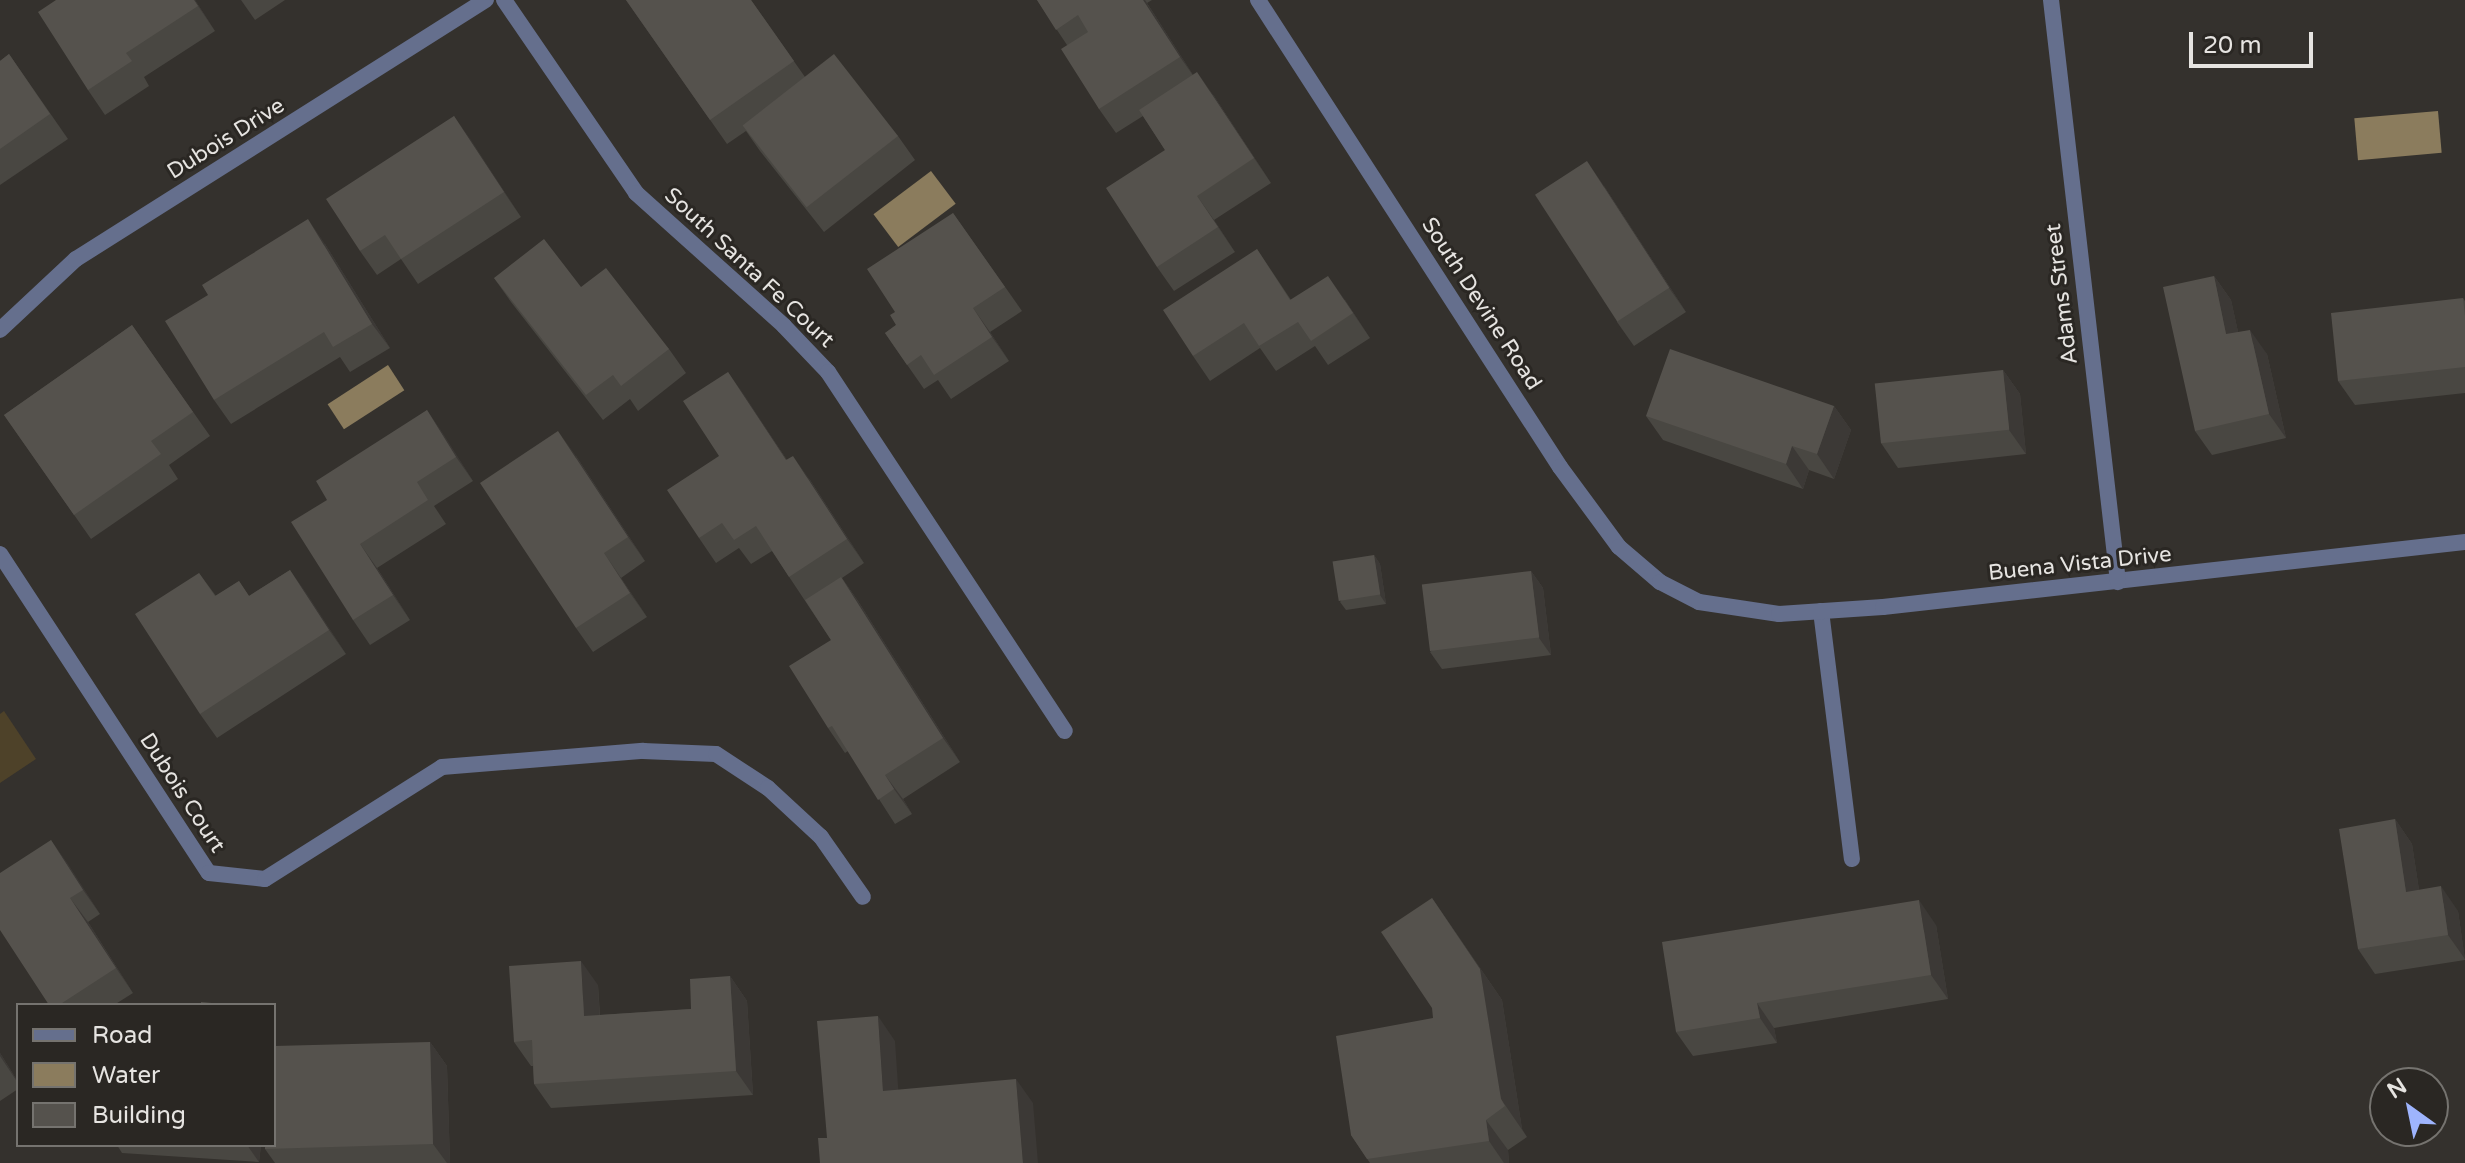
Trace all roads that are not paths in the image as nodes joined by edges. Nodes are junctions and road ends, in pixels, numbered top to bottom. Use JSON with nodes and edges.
{"nodes":[{"id":1,"x":486,"y":0,"type":"edge"},
{"id":2,"x":504,"y":0,"type":"edge"},
{"id":3,"x":1258,"y":0,"type":"edge"},
{"id":4,"x":2051,"y":0,"type":"edge"},
{"id":5,"x":0,"y":330,"type":"edge"},
{"id":6,"x":2465,"y":542,"type":"edge"},
{"id":7,"x":0,"y":554,"type":"edge"},
{"id":8,"x":2118,"y":582,"type":"junction"},
{"id":9,"x":1699,"y":602,"type":"joint"},
{"id":10,"x":1821,"y":611,"type":"junction"},
{"id":11,"x":1065,"y":731,"type":"dead end"},
{"id":12,"x":1852,"y":859,"type":"dead end"},
{"id":13,"x":863,"y":897,"type":"dead end"}],
"edges":[{"from":1,"to":5,"type":"street","name":"Dubois Drive"},
{"from":2,"to":11,"type":"street","name":"South Santa Fe Court"},
{"from":3,"to":9,"type":"street","name":"South Devine Road"},
{"from":4,"to":8,"type":"street","name":"Adams Street"},
{"from":6,"to":8,"type":"street","name":"Buena Vista Drive"},
{"from":7,"to":13,"type":"street","name":"Dubois Court"},
{"from":8,"to":10,"type":"street","name":"Buena Vista Drive"},
{"from":9,"to":10,"type":"street","name":"Buena Vista Drive"},
{"from":10,"to":12,"type":"street"}]}
